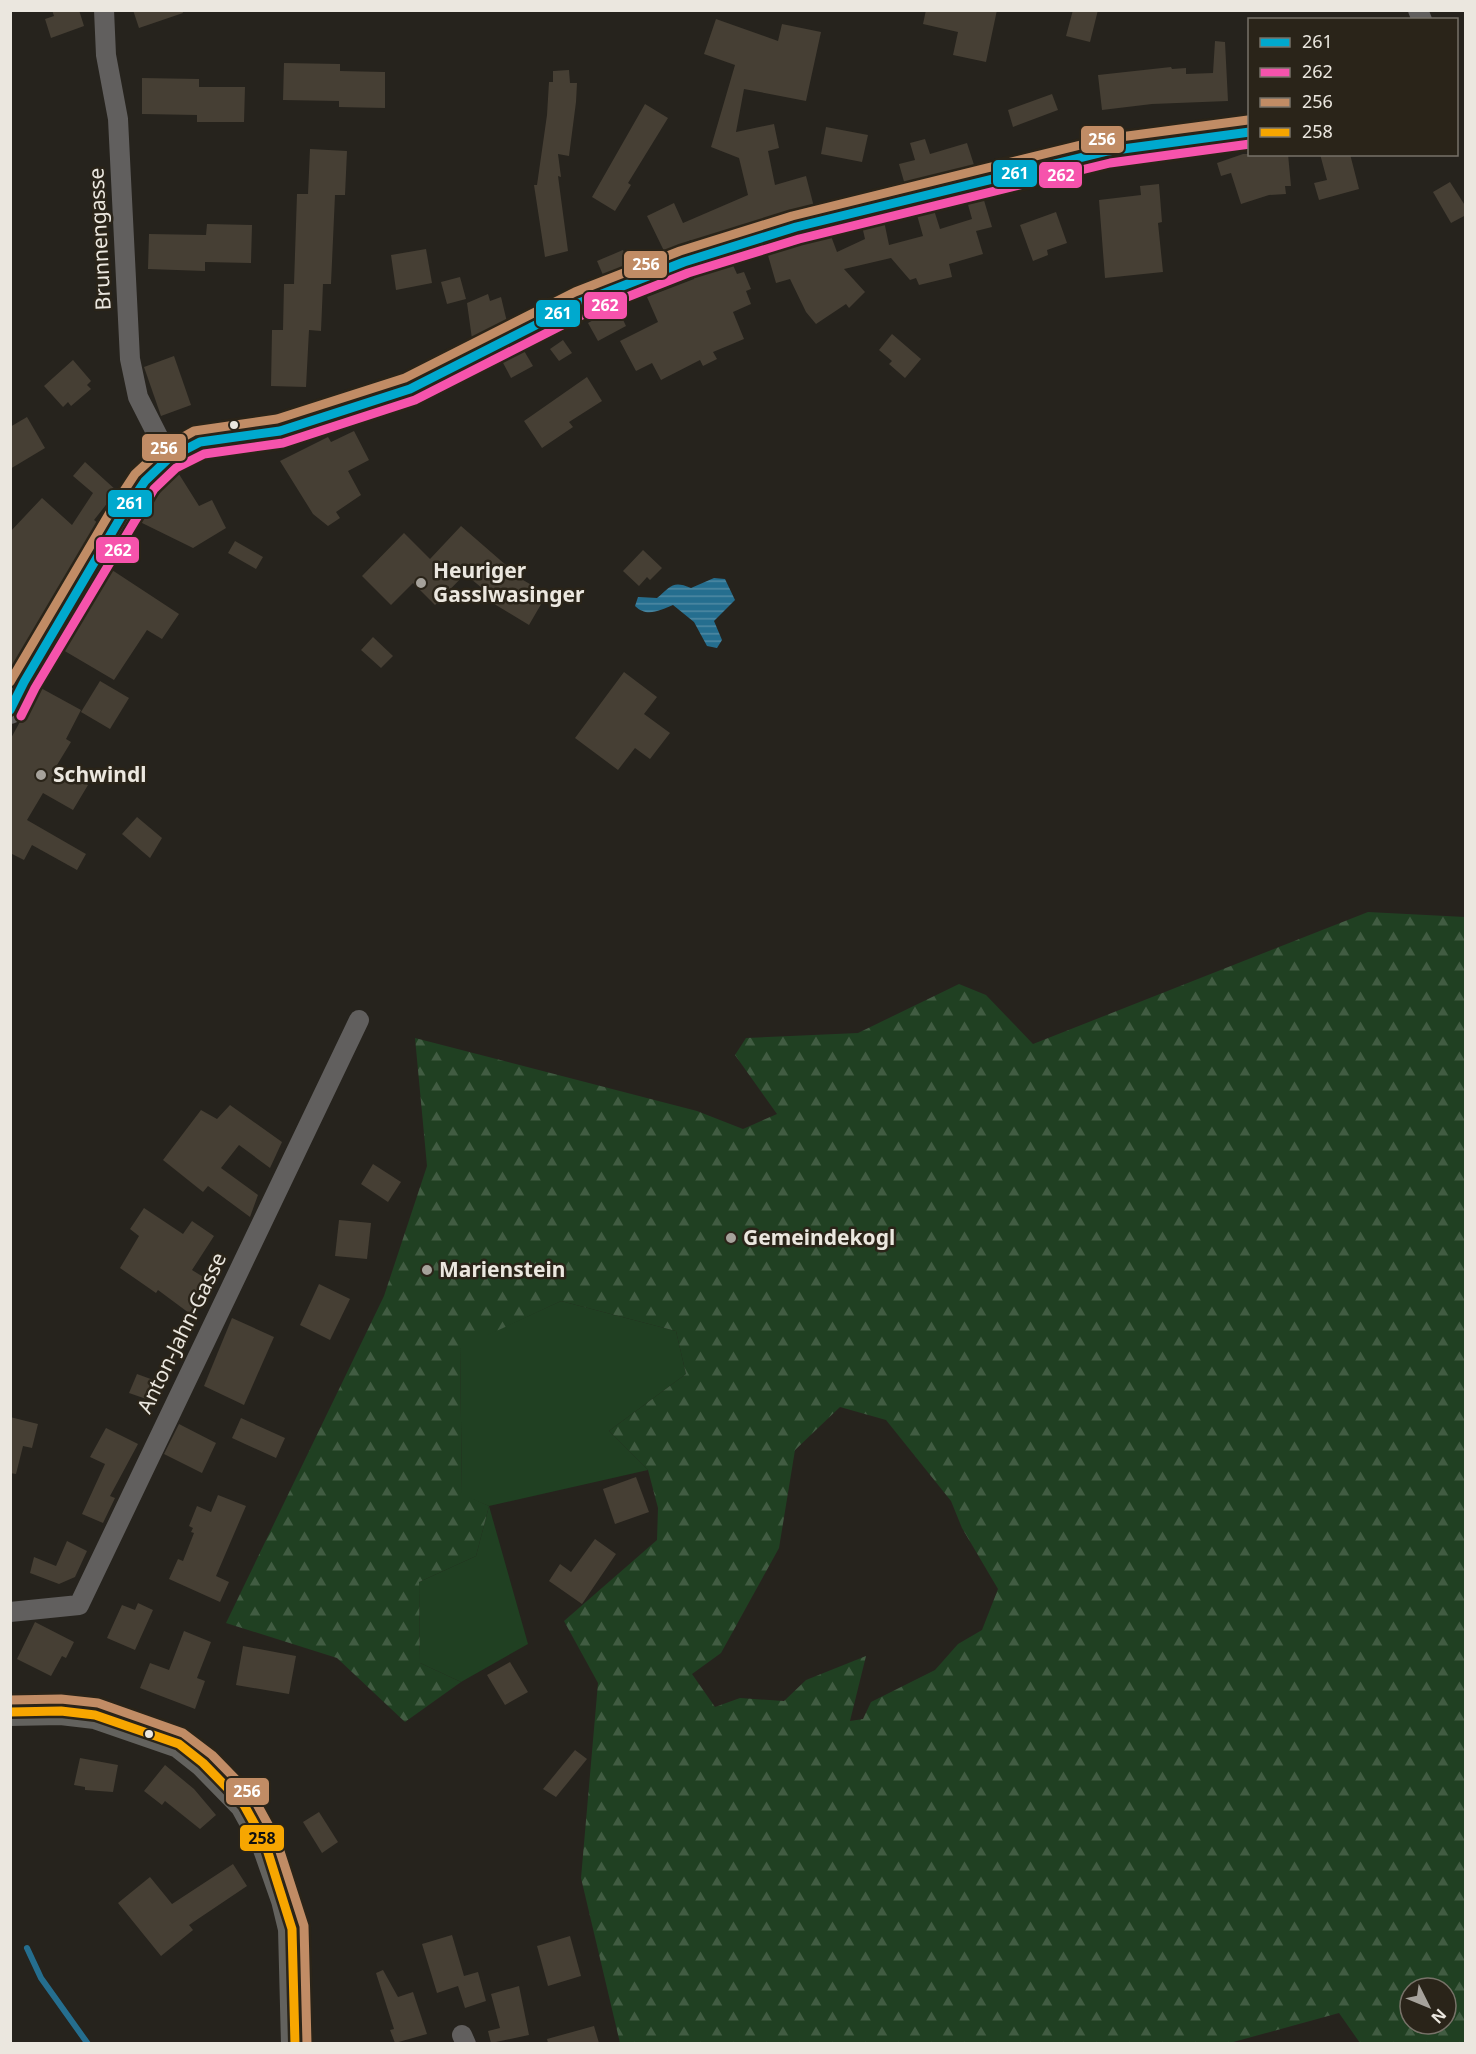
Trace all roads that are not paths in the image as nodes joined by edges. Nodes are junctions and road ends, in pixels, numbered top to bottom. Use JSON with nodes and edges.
{"nodes":[{"id":1,"x":104,"y":10,"type":"edge"},
{"id":2,"x":1248,"y":132,"type":"edge"},
{"id":3,"x":170,"y":458,"type":"junction"},
{"id":4,"x":10,"y":711,"type":"edge"},
{"id":5,"x":359,"y":1020,"type":"dead end"},
{"id":6,"x":10,"y":1612,"type":"edge"},
{"id":7,"x":10,"y":1712,"type":"edge"},
{"id":8,"x":295,"y":2043,"type":"edge"}],
"edges":[{"from":1,"to":3,"type":"street","name":"Brunnengasse"},
{"from":2,"to":3,"type":"street"},
{"from":3,"to":4,"type":"street"},
{"from":5,"to":6,"type":"street","name":"Anton-Jahn-Gasse"},
{"from":7,"to":8,"type":"main road"}]}
